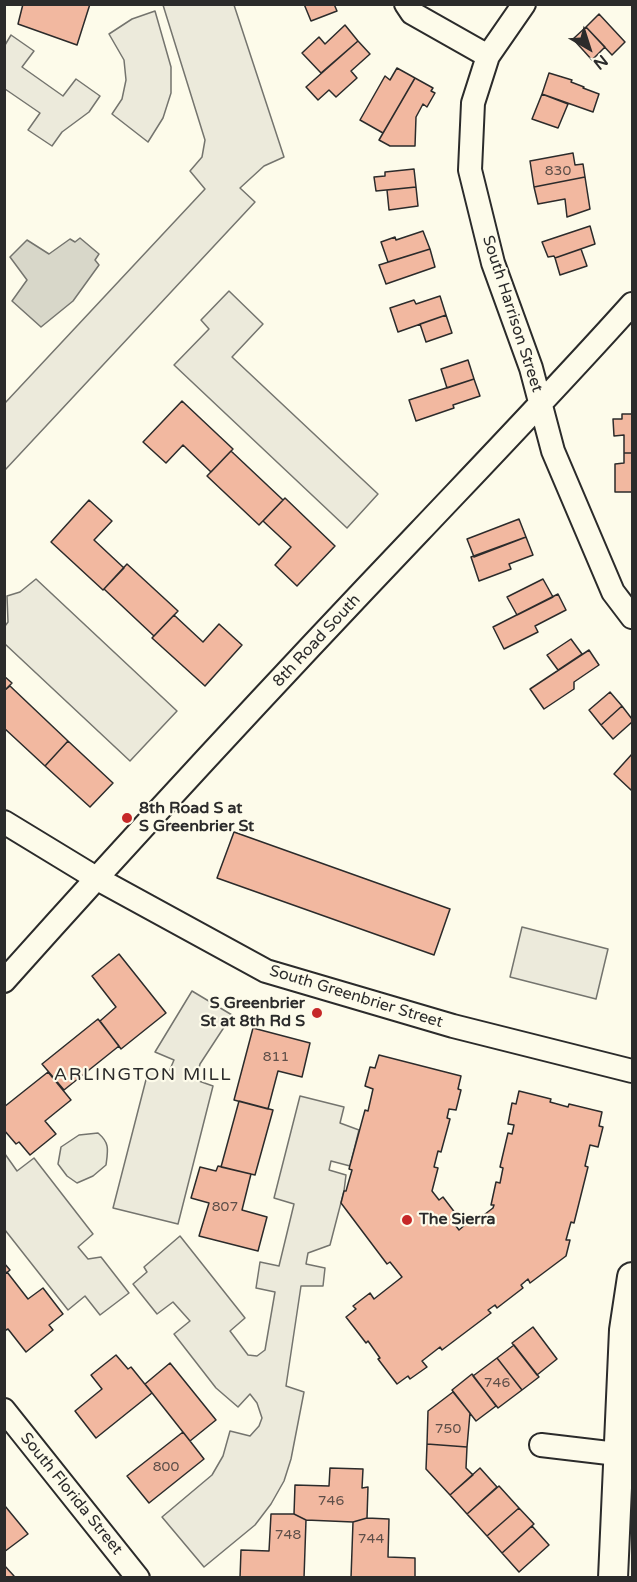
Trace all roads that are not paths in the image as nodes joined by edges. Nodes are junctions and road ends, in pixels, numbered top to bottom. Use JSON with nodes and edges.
{"nodes":[{"id":1,"x":406,"y":4,"type":"edge"},
{"id":2,"x":524,"y":4,"type":"edge"},
{"id":3,"x":488,"y":56,"type":"junction"},
{"id":4,"x":633,"y":304,"type":"edge"},
{"id":5,"x":540,"y":406,"type":"junction"},
{"id":6,"x":633,"y":617,"type":"edge"},
{"id":7,"x":4,"y":822,"type":"edge"},
{"id":8,"x":96,"y":878,"type":"junction"},
{"id":9,"x":4,"y":981,"type":"edge"},
{"id":10,"x":633,"y":1071,"type":"edge"},
{"id":11,"x":633,"y":1276,"type":"edge"},
{"id":12,"x":4,"y":1410,"type":"edge"},
{"id":13,"x":541,"y":1445,"type":"dead end"},
{"id":14,"x":617,"y":1454,"type":"junction"},
{"id":15,"x":138,"y":1578,"type":"edge"},
{"id":16,"x":614,"y":1578,"type":"edge"}],
"edges":[{"from":1,"to":3,"type":"street"},
{"from":2,"to":3,"type":"street","name":"South Harrison Street"},
{"from":3,"to":5,"type":"street","name":"South Harrison Street"},
{"from":4,"to":5,"type":"street","name":"8th Road South"},
{"from":5,"to":6,"type":"street","name":"South Harrison Street"},
{"from":5,"to":8,"type":"street","name":"8th Road South"},
{"from":7,"to":8,"type":"street","name":"South Greenbrier Street"},
{"from":8,"to":9,"type":"street","name":"8th Road South"},
{"from":8,"to":10,"type":"street","name":"South Greenbrier Street"},
{"from":11,"to":14,"type":"street"},
{"from":12,"to":15,"type":"street","name":"South Florida Street"},
{"from":13,"to":14,"type":"street"},
{"from":14,"to":16,"type":"street"}]}
